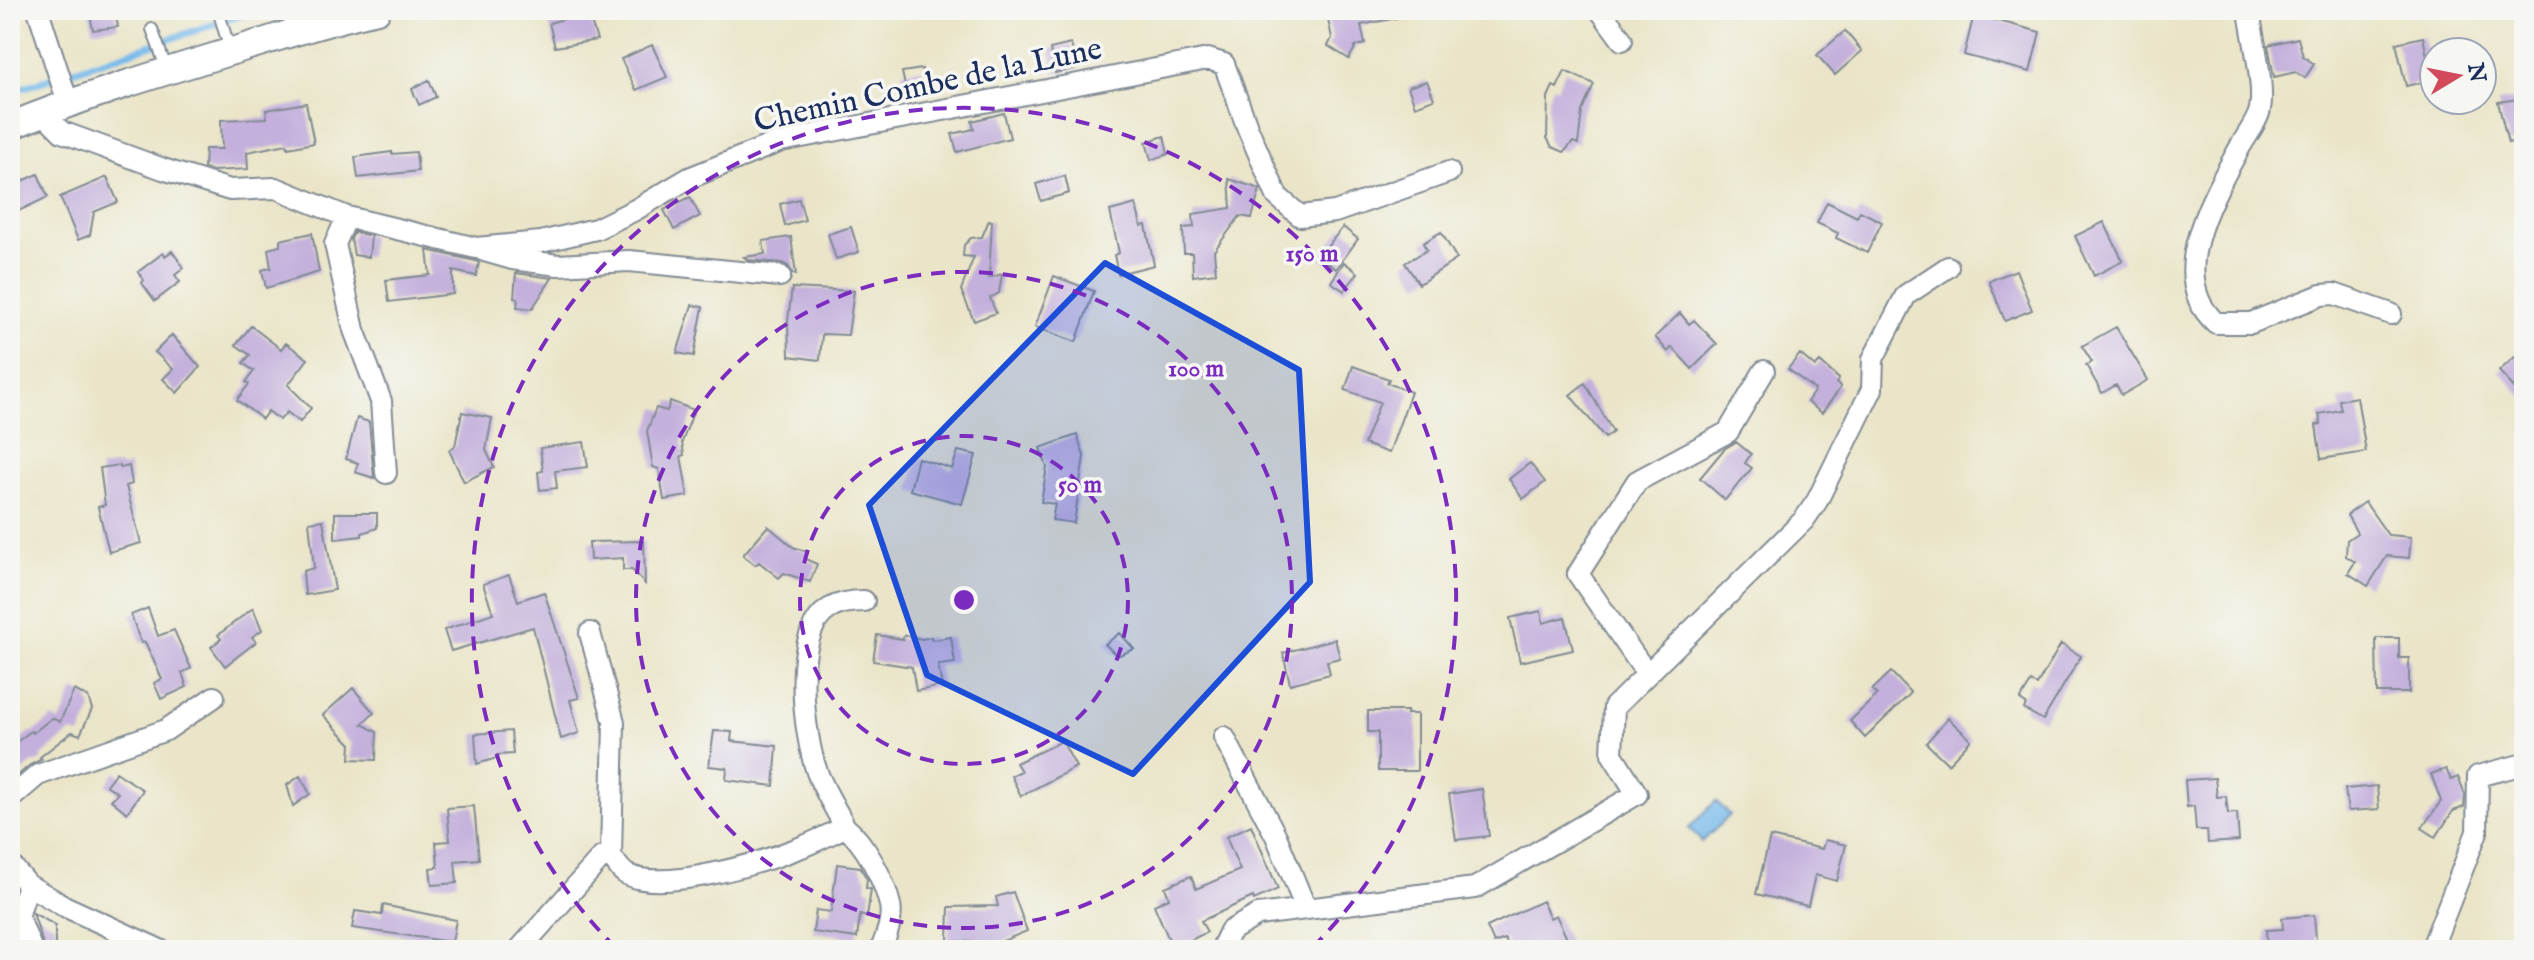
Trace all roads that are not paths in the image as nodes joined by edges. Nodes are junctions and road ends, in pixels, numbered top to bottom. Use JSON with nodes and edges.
{"nodes":[{"id":1,"x":38,"y":10,"type":"edge"},
{"id":2,"x":218,"y":10,"type":"edge"},
{"id":3,"x":377,"y":10,"type":"edge"},
{"id":4,"x":1600,"y":10,"type":"edge"},
{"id":5,"x":2249,"y":10,"type":"edge"},
{"id":6,"x":152,"y":29,"type":"dead end"},
{"id":7,"x":1622,"y":40,"type":"dead end"},
{"id":8,"x":228,"y":43,"type":"junction"},
{"id":9,"x":164,"y":64,"type":"junction"},
{"id":10,"x":66,"y":97,"type":"junction"},
{"id":11,"x":43,"y":113,"type":"junction"},
{"id":12,"x":10,"y":126,"type":"edge"},
{"id":13,"x":1449,"y":172,"type":"dead end"},
{"id":14,"x":347,"y":217,"type":"junction"},
{"id":15,"x":476,"y":248,"type":"junction"},
{"id":16,"x":1948,"y":267,"type":"dead end"},
{"id":17,"x":780,"y":276,"type":"dead end"},
{"id":18,"x":2391,"y":314,"type":"dead end"},
{"id":19,"x":1764,"y":371,"type":"dead end"},
{"id":20,"x":386,"y":473,"type":"dead end"},
{"id":21,"x":864,"y":601,"type":"dead end"},
{"id":22,"x":590,"y":633,"type":"dead end"},
{"id":23,"x":1647,"y":674,"type":"junction"},
{"id":24,"x":214,"y":697,"type":"dead end"},
{"id":25,"x":1224,"y":737,"type":"dead end"},
{"id":26,"x":2524,"y":764,"type":"edge"},
{"id":27,"x":10,"y":799,"type":"edge"},
{"id":28,"x":845,"y":827,"type":"junction"},
{"id":29,"x":611,"y":856,"type":"junction"},
{"id":30,"x":10,"y":864,"type":"edge"},
{"id":31,"x":28,"y":885,"type":"junction"},
{"id":32,"x":1306,"y":909,"type":"junction"},
{"id":33,"x":32,"y":950,"type":"edge"},
{"id":34,"x":160,"y":950,"type":"edge"},
{"id":35,"x":519,"y":950,"type":"edge"},
{"id":36,"x":881,"y":950,"type":"edge"},
{"id":37,"x":1221,"y":950,"type":"edge"},
{"id":38,"x":2431,"y":950,"type":"edge"}],
"edges":[{"from":1,"to":10,"type":"street"},
{"from":2,"to":8,"type":"lane"},
{"from":3,"to":8,"type":"main road"},
{"from":4,"to":7,"type":"street"},
{"from":5,"to":18,"type":"street"},
{"from":6,"to":9,"type":"lane"},
{"from":8,"to":9,"type":"main road"},
{"from":9,"to":10,"type":"main road"},
{"from":10,"to":11,"type":"main road"},
{"from":11,"to":12,"type":"main road"},
{"from":11,"to":14,"type":"street","name":"Chemin Combe de la Lune"},
{"from":13,"to":15,"type":"street","name":"Chemin Combe de la Lune"},
{"from":14,"to":15,"type":"street","name":"Chemin Combe de la Lune"},
{"from":14,"to":20,"type":"street"},
{"from":15,"to":17,"type":"street","name":"Chemin Combe de la Lune"},
{"from":16,"to":23,"type":"street"},
{"from":19,"to":23,"type":"street"},
{"from":21,"to":28,"type":"street"},
{"from":22,"to":29,"type":"street"},
{"from":23,"to":32,"type":"street"},
{"from":24,"to":27,"type":"street"},
{"from":25,"to":32,"type":"street"},
{"from":26,"to":38,"type":"street"},
{"from":28,"to":29,"type":"street"},
{"from":28,"to":36,"type":"street"},
{"from":29,"to":35,"type":"street"},
{"from":30,"to":31,"type":"street"},
{"from":31,"to":33,"type":"street"},
{"from":31,"to":34,"type":"street"},
{"from":32,"to":37,"type":"street"}]}
